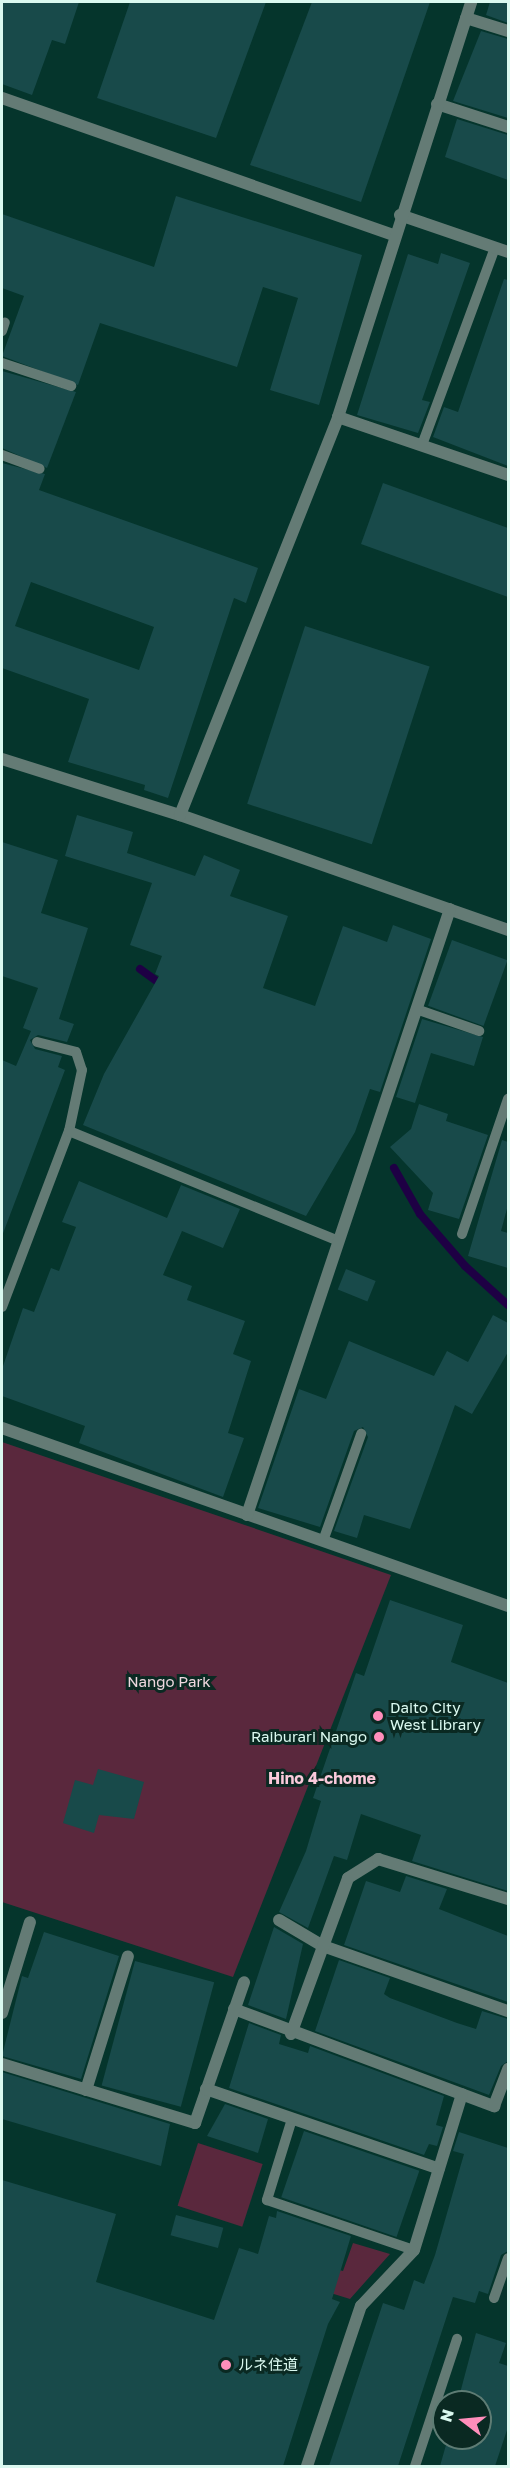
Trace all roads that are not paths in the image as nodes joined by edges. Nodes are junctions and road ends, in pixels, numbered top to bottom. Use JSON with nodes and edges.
{"nodes":[{"id":1,"x":471,"y":2,"type":"edge"},
{"id":2,"x":466,"y":18,"type":"junction"},
{"id":3,"x":508,"y":31,"type":"edge"},
{"id":4,"x":2,"y":98,"type":"edge"},
{"id":5,"x":437,"y":104,"type":"junction"},
{"id":6,"x":508,"y":127,"type":"edge"},
{"id":7,"x":400,"y":215,"type":"junction"},
{"id":8,"x":394,"y":235,"type":"junction"},
{"id":9,"x":495,"y":248,"type":"junction"},
{"id":10,"x":508,"y":252,"type":"edge"},
{"id":11,"x":2,"y":363,"type":"edge"},
{"id":12,"x":71,"y":386,"type":"dead end"},
{"id":13,"x":338,"y":417,"type":"junction"},
{"id":14,"x":422,"y":445,"type":"junction"},
{"id":15,"x":2,"y":455,"type":"edge"},
{"id":16,"x":39,"y":469,"type":"dead end"},
{"id":17,"x":508,"y":475,"type":"edge"},
{"id":18,"x":2,"y":759,"type":"edge"},
{"id":19,"x":180,"y":815,"type":"junction"},
{"id":20,"x":450,"y":909,"type":"junction"},
{"id":21,"x":508,"y":930,"type":"edge"},
{"id":22,"x":416,"y":1009,"type":"junction"},
{"id":23,"x":479,"y":1031,"type":"dead end"},
{"id":24,"x":37,"y":1042,"type":"dead end"},
{"id":25,"x":508,"y":1099,"type":"edge"},
{"id":26,"x":69,"y":1131,"type":"junction"},
{"id":27,"x":462,"y":1234,"type":"dead end"},
{"id":28,"x":338,"y":1241,"type":"junction"},
{"id":29,"x":2,"y":1307,"type":"edge"},
{"id":30,"x":2,"y":1428,"type":"edge"},
{"id":31,"x":361,"y":1434,"type":"dead end"},
{"id":32,"x":247,"y":1515,"type":"junction"},
{"id":33,"x":323,"y":1541,"type":"junction"},
{"id":34,"x":508,"y":1606,"type":"edge"},
{"id":35,"x":508,"y":1899,"type":"edge"},
{"id":36,"x":279,"y":1920,"type":"dead end"},
{"id":37,"x":30,"y":1922,"type":"dead end"},
{"id":38,"x":323,"y":1946,"type":"junction"},
{"id":39,"x":128,"y":1956,"type":"dead end"},
{"id":40,"x":244,"y":1982,"type":"dead end"},
{"id":41,"x":234,"y":2009,"type":"junction"},
{"id":42,"x":508,"y":2011,"type":"edge"},
{"id":43,"x":2,"y":2013,"type":"edge"},
{"id":44,"x":291,"y":2034,"type":"junction"},
{"id":45,"x":2,"y":2064,"type":"edge"},
{"id":46,"x":508,"y":2069,"type":"edge"},
{"id":47,"x":206,"y":2089,"type":"junction"},
{"id":48,"x":86,"y":2090,"type":"junction"},
{"id":49,"x":462,"y":2094,"type":"junction"},
{"id":50,"x":292,"y":2119,"type":"junction"},
{"id":51,"x":439,"y":2169,"type":"junction"},
{"id":52,"x":414,"y":2250,"type":"junction"},
{"id":53,"x":508,"y":2258,"type":"edge"},
{"id":54,"x":494,"y":2298,"type":"dead end"},
{"id":55,"x":457,"y":2339,"type":"dead end"},
{"id":56,"x":307,"y":2466,"type":"edge"},
{"id":57,"x":415,"y":2466,"type":"edge"}],
"edges":[{"from":1,"to":2,"type":"street"},
{"from":2,"to":3,"type":"street"},
{"from":2,"to":5,"type":"street"},
{"from":4,"to":8,"type":"street"},
{"from":5,"to":6,"type":"street"},
{"from":5,"to":7,"type":"street"},
{"from":7,"to":8,"type":"street"},
{"from":7,"to":9,"type":"street"},
{"from":8,"to":13,"type":"street"},
{"from":9,"to":10,"type":"street"},
{"from":9,"to":14,"type":"lane"},
{"from":11,"to":12,"type":"lane"},
{"from":13,"to":14,"type":"street"},
{"from":13,"to":19,"type":"street"},
{"from":14,"to":17,"type":"street"},
{"from":15,"to":16,"type":"lane"},
{"from":18,"to":19,"type":"street"},
{"from":19,"to":20,"type":"street"},
{"from":20,"to":21,"type":"street"},
{"from":20,"to":22,"type":"street"},
{"from":22,"to":23,"type":"lane"},
{"from":22,"to":28,"type":"street"},
{"from":24,"to":26,"type":"lane"},
{"from":25,"to":27,"type":"lane"},
{"from":26,"to":28,"type":"lane"},
{"from":26,"to":29,"type":"lane"},
{"from":28,"to":32,"type":"street"},
{"from":30,"to":32,"type":"street"},
{"from":31,"to":33,"type":"lane"},
{"from":32,"to":33,"type":"street"},
{"from":33,"to":34,"type":"street"},
{"from":35,"to":38,"type":"street"},
{"from":36,"to":38,"type":"street"},
{"from":37,"to":43,"type":"street"},
{"from":38,"to":42,"type":"street"},
{"from":38,"to":44,"type":"street"},
{"from":39,"to":48,"type":"street"},
{"from":40,"to":41,"type":"street"},
{"from":41,"to":44,"type":"street"},
{"from":41,"to":47,"type":"street"},
{"from":44,"to":49,"type":"street"},
{"from":45,"to":48,"type":"street"},
{"from":46,"to":49,"type":"street"},
{"from":47,"to":48,"type":"street"},
{"from":47,"to":50,"type":"street"},
{"from":49,"to":51,"type":"street"},
{"from":50,"to":51,"type":"street"},
{"from":50,"to":52,"type":"lane"},
{"from":51,"to":52,"type":"street"},
{"from":52,"to":56,"type":"street"},
{"from":53,"to":54,"type":"lane"},
{"from":55,"to":57,"type":"lane"}]}
